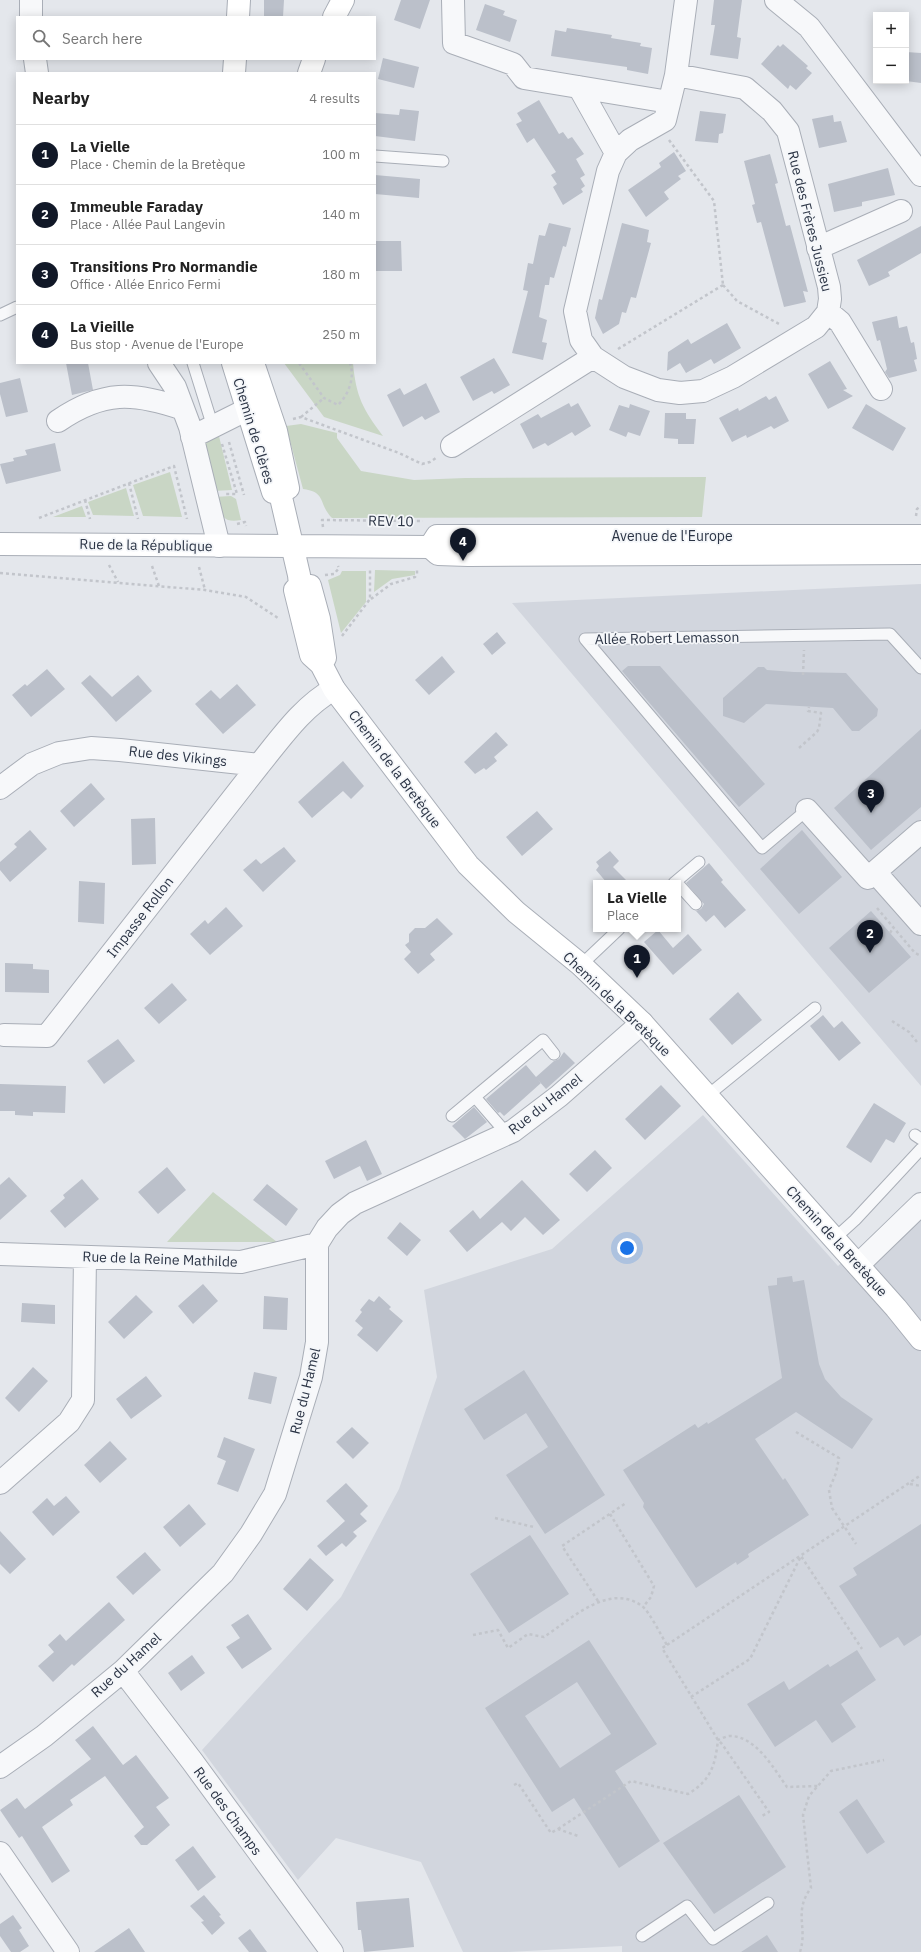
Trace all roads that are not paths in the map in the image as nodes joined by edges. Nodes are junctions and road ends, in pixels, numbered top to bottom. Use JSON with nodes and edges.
{"nodes":[{"id":1,"x":31,"y":0,"type":"edge"},
{"id":2,"x":239,"y":0,"type":"edge"},
{"id":3,"x":343,"y":0,"type":"edge"},
{"id":4,"x":453,"y":0,"type":"edge"},
{"id":5,"x":686,"y":0,"type":"edge"},
{"id":6,"x":776,"y":0,"type":"edge"},
{"id":7,"x":30,"y":16,"type":"edge"},
{"id":8,"x":238,"y":16,"type":"edge"},
{"id":9,"x":335,"y":16,"type":"edge"},
{"id":10,"x":34,"y":60,"type":"edge"},
{"id":11,"x":235,"y":60,"type":"edge"},
{"id":12,"x":314,"y":60,"type":"edge"},
{"id":13,"x":37,"y":72,"type":"edge"},
{"id":14,"x":234,"y":72,"type":"edge"},
{"id":15,"x":309,"y":72,"type":"edge"},
{"id":16,"x":676,"y":75,"type":"junction"},
{"id":17,"x":578,"y":87,"type":"junction"},
{"id":18,"x":669,"y":102,"type":"junction"},
{"id":19,"x":616,"y":153,"type":"junction"},
{"id":20,"x":376,"y":156,"type":"edge"},
{"id":21,"x":443,"y":161,"type":"dead end"},
{"id":22,"x":921,"y":175,"type":"edge"},
{"id":23,"x":901,"y":211,"type":"dead end"},
{"id":24,"x":818,"y":248,"type":"junction"},
{"id":25,"x":16,"y":307,"type":"edge"},
{"id":26,"x":828,"y":312,"type":"junction"},
{"id":27,"x":0,"y":315,"type":"edge"},
{"id":28,"x":596,"y":359,"type":"junction"},
{"id":29,"x":160,"y":364,"type":"edge"},
{"id":30,"x":193,"y":364,"type":"edge"},
{"id":31,"x":233,"y":364,"type":"edge"},
{"id":32,"x":253,"y":364,"type":"edge"},
{"id":33,"x":881,"y":389,"type":"dead end"},
{"id":34,"x":183,"y":408,"type":"junction"},
{"id":35,"x":248,"y":410,"type":"junction"},
{"id":36,"x":58,"y":421,"type":"dead end"},
{"id":37,"x":221,"y":435,"type":"junction"},
{"id":38,"x":192,"y":437,"type":"junction"},
{"id":39,"x":452,"y":446,"type":"road end"},
{"id":40,"x":280,"y":493,"type":"junction"},
{"id":41,"x":918,"y":529,"type":"edge"},
{"id":42,"x":0,"y":544,"type":"edge"},
{"id":43,"x":219,"y":546,"type":"junction"},
{"id":44,"x":293,"y":546,"type":"junction"},
{"id":45,"x":430,"y":547,"type":"junction"},
{"id":46,"x":921,"y":553,"type":"edge"},
{"id":47,"x":921,"y":668,"type":"edge"},
{"id":48,"x":334,"y":689,"type":"junction"},
{"id":49,"x":259,"y":765,"type":"junction"},
{"id":50,"x":0,"y":788,"type":"edge"},
{"id":51,"x":807,"y":810,"type":"joint"},
{"id":52,"x":919,"y":837,"type":"edge"},
{"id":53,"x":699,"y":862,"type":"dead end"},
{"id":54,"x":872,"y":875,"type":"junction"},
{"id":55,"x":679,"y":880,"type":"edge"},
{"id":56,"x":681,"y":888,"type":"edge"},
{"id":57,"x":696,"y":904,"type":"dead end"},
{"id":58,"x":921,"y":924,"type":"edge"},
{"id":59,"x":616,"y":932,"type":"edge"},
{"id":60,"x":581,"y":965,"type":"junction"},
{"id":61,"x":815,"y":1008,"type":"dead end"},
{"id":62,"x":642,"y":1023,"type":"junction"},
{"id":63,"x":4,"y":1035,"type":"dead end"},
{"id":64,"x":554,"y":1054,"type":"dead end"},
{"id":65,"x":707,"y":1096,"type":"junction"},
{"id":66,"x":475,"y":1097,"type":"junction"},
{"id":67,"x":452,"y":1116,"type":"dead end"},
{"id":68,"x":507,"y":1134,"type":"junction"},
{"id":69,"x":921,"y":1149,"type":"edge"},
{"id":70,"x":921,"y":1204,"type":"edge"},
{"id":71,"x":834,"y":1239,"type":"junction"},
{"id":72,"x":317,"y":1244,"type":"junction"},
{"id":73,"x":0,"y":1254,"type":"edge"},
{"id":74,"x":85,"y":1257,"type":"junction"},
{"id":75,"x":858,"y":1265,"type":"junction"},
{"id":76,"x":921,"y":1339,"type":"edge"},
{"id":77,"x":0,"y":1483,"type":"edge"},
{"id":78,"x":123,"y":1671,"type":"junction"},
{"id":79,"x":0,"y":1767,"type":"edge"},
{"id":80,"x":0,"y":1853,"type":"edge"},
{"id":81,"x":768,"y":1903,"type":"dead end"},
{"id":82,"x":642,"y":1936,"type":"dead end"},
{"id":83,"x":68,"y":1952,"type":"edge"},
{"id":84,"x":332,"y":1952,"type":"edge"}],
"edges":[{"from":1,"to":7,"type":"street"},
{"from":2,"to":8,"type":"street"},
{"from":3,"to":9,"type":"street"},
{"from":4,"to":17,"type":"street"},
{"from":5,"to":16,"type":"street","name":"Rue des Frères Jussieu"},
{"from":6,"to":22,"type":"street"},
{"from":10,"to":13,"type":"street"},
{"from":11,"to":14,"type":"street"},
{"from":12,"to":15,"type":"street"},
{"from":16,"to":18,"type":"street","name":"Rue des Frères Jussieu"},
{"from":16,"to":24,"type":"street","name":"Rue des Frères Jussieu"},
{"from":17,"to":18,"type":"street"},
{"from":17,"to":19,"type":"street"},
{"from":18,"to":19,"type":"street","name":"Rue des Frères Jussieu"},
{"from":19,"to":28,"type":"street","name":"Rue des Frères Jussieu"},
{"from":20,"to":21,"type":"lane"},
{"from":23,"to":24,"type":"street"},
{"from":24,"to":26,"type":"street","name":"Rue des Frères Jussieu"},
{"from":25,"to":27,"type":"lane"},
{"from":26,"to":28,"type":"street","name":"Rue des Frères Jussieu"},
{"from":26,"to":33,"type":"street"},
{"from":28,"to":39,"type":"street"},
{"from":29,"to":34,"type":"street"},
{"from":30,"to":37,"type":"lane"},
{"from":31,"to":35,"type":"street","name":"Chemin de Clères"},
{"from":32,"to":40,"type":"street","name":"Chemin de Clères"},
{"from":34,"to":36,"type":"street"},
{"from":34,"to":38,"type":"street"},
{"from":35,"to":37,"type":"street"},
{"from":35,"to":40,"type":"street","name":"Chemin de Clères"},
{"from":37,"to":38,"type":"street"},
{"from":38,"to":43,"type":"street"},
{"from":40,"to":44,"type":"street","name":"Chemin de Clères"},
{"from":41,"to":45,"type":"street","name":"Avenue de l'Europe"},
{"from":42,"to":43,"type":"street","name":"Rue de la République"},
{"from":43,"to":44,"type":"street","name":"Rue de la République"},
{"from":44,"to":45,"type":"street","name":"Avenue de l'Europe"},
{"from":44,"to":48,"type":"street","name":"Chemin de la Bretèque"},
{"from":45,"to":46,"type":"street","name":"Avenue de l'Europe"},
{"from":47,"to":51,"type":"lane","name":"Allée Robert Lemasson"},
{"from":48,"to":49,"type":"street"},
{"from":48,"to":60,"type":"street","name":"Chemin de la Bretèque"},
{"from":49,"to":50,"type":"street","name":"Rue des Vikings"},
{"from":49,"to":63,"type":"street","name":"Impasse Rollon"},
{"from":51,"to":54,"type":"street"},
{"from":52,"to":54,"type":"street"},
{"from":53,"to":55,"type":"lane"},
{"from":54,"to":58,"type":"street"},
{"from":56,"to":57,"type":"lane"},
{"from":59,"to":60,"type":"lane"},
{"from":60,"to":62,"type":"street","name":"Chemin de la Bretèque"},
{"from":61,"to":65,"type":"lane"},
{"from":62,"to":65,"type":"street","name":"Chemin de la Bretèque"},
{"from":62,"to":68,"type":"street","name":"Rue du Hamel"},
{"from":64,"to":66,"type":"lane"},
{"from":65,"to":71,"type":"street","name":"Chemin de la Bretèque"},
{"from":66,"to":67,"type":"lane"},
{"from":66,"to":68,"type":"lane"},
{"from":68,"to":72,"type":"street","name":"Rue du Hamel"},
{"from":69,"to":71,"type":"lane"},
{"from":70,"to":75,"type":"street"},
{"from":71,"to":75,"type":"street","name":"Chemin de la Bretèque"},
{"from":72,"to":74,"type":"street","name":"Rue de la Reine Mathilde"},
{"from":72,"to":78,"type":"street","name":"Rue du Hamel"},
{"from":73,"to":74,"type":"street","name":"Rue de la Reine Mathilde"},
{"from":74,"to":77,"type":"street"},
{"from":75,"to":76,"type":"street","name":"Chemin de la Bretèque"},
{"from":78,"to":79,"type":"street","name":"Rue du Hamel"},
{"from":78,"to":84,"type":"street","name":"Rue des Champs"},
{"from":80,"to":83,"type":"street"},
{"from":81,"to":82,"type":"lane"}]}
